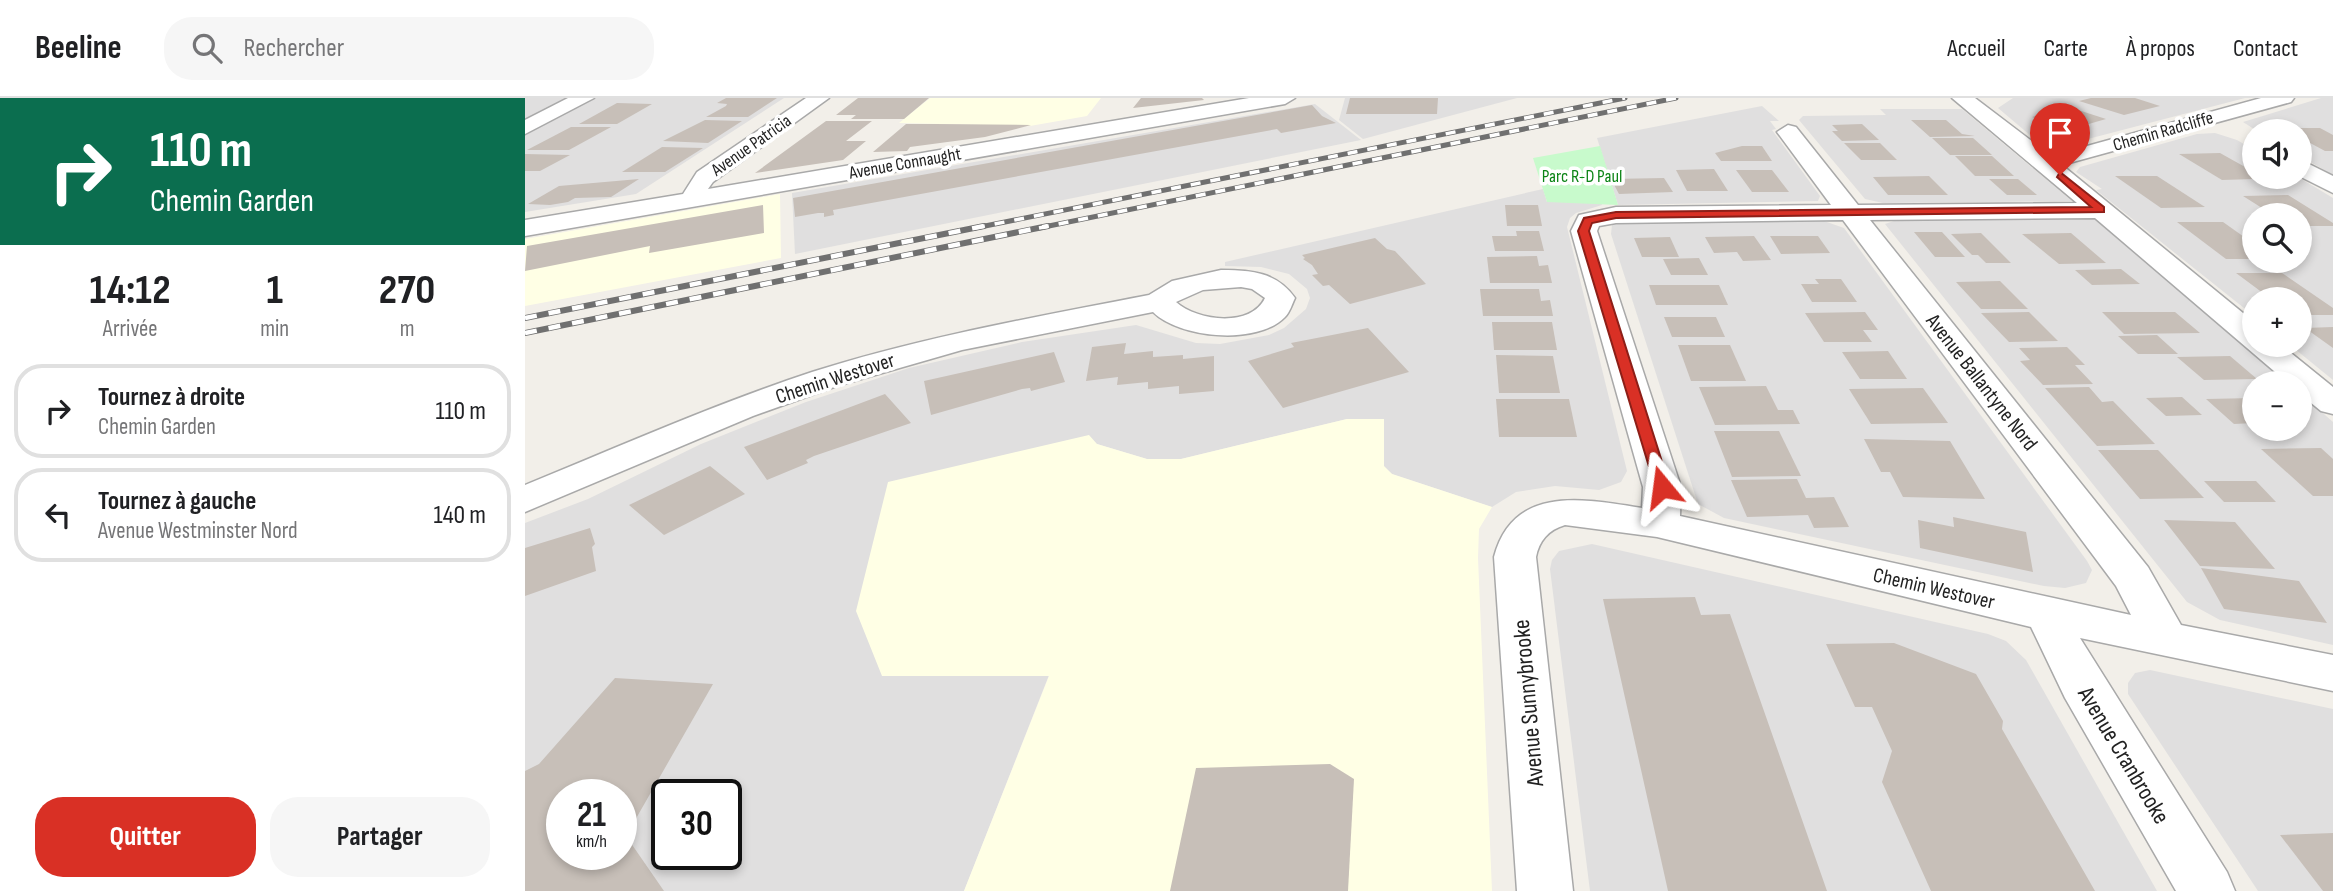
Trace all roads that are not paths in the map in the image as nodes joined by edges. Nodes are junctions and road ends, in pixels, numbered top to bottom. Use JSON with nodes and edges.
{"nodes":[{"id":1,"x":585,"y":98,"type":"edge"},
{"id":2,"x":818,"y":98,"type":"edge"},
{"id":3,"x":1285,"y":98,"type":"edge"},
{"id":4,"x":1962,"y":98,"type":"edge"},
{"id":5,"x":1974,"y":98,"type":"edge"},
{"id":6,"x":2284,"y":98,"type":"edge"},
{"id":7,"x":2204,"y":120,"type":"junction"},
{"id":8,"x":525,"y":128,"type":"edge"},
{"id":9,"x":1788,"y":132,"type":"dead end"},
{"id":10,"x":2242,"y":132,"type":"edge"},
{"id":11,"x":2012,"y":135,"type":"junction"},
{"id":12,"x":2041,"y":159,"type":"junction"},
{"id":13,"x":2312,"y":174,"type":"edge"},
{"id":14,"x":2333,"y":186,"type":"edge"},
{"id":15,"x":693,"y":199,"type":"junction"},
{"id":16,"x":2101,"y":210,"type":"junction"},
{"id":17,"x":1851,"y":212,"type":"junction"},
{"id":18,"x":525,"y":228,"type":"edge"},
{"id":19,"x":1159,"y":302,"type":"dead end"},
{"id":20,"x":2242,"y":328,"type":"edge"},
{"id":21,"x":2277,"y":357,"type":"edge"},
{"id":22,"x":2333,"y":404,"type":"edge"},
{"id":23,"x":525,"y":499,"type":"edge"},
{"id":24,"x":1536,"y":522,"type":"joint"},
{"id":25,"x":1657,"y":524,"type":"junction"},
{"id":26,"x":2050,"y":615,"type":"junction"},
{"id":27,"x":2166,"y":638,"type":"junction"},
{"id":28,"x":2333,"y":673,"type":"edge"},
{"id":29,"x":1545,"y":891,"type":"edge"},
{"id":30,"x":2207,"y":891,"type":"edge"}],
"edges":[{"from":1,"to":8,"type":"street"},
{"from":2,"to":15,"type":"street","name":"Avenue Patricia"},
{"from":3,"to":15,"type":"street","name":"Avenue Connaught"},
{"from":4,"to":11,"type":"street"},
{"from":5,"to":11,"type":"street"},
{"from":6,"to":7,"type":"street","name":"Chemin Radcliffe"},
{"from":7,"to":10,"type":"street"},
{"from":7,"to":12,"type":"street","name":"Chemin Radcliffe"},
{"from":9,"to":17,"type":"street","name":"Avenue Ballantyne Nord"},
{"from":11,"to":12,"type":"street"},
{"from":12,"to":16,"type":"street"},
{"from":13,"to":14,"type":"street"},
{"from":15,"to":18,"type":"street","name":"Avenue Connaught"},
{"from":16,"to":17,"type":"street"},
{"from":16,"to":20,"type":"street"},
{"from":17,"to":25,"type":"street"},
{"from":17,"to":27,"type":"street","name":"Avenue Ballantyne Nord"},
{"from":19,"to":23,"type":"street","name":"Chemin Westover"},
{"from":21,"to":22,"type":"street"},
{"from":24,"to":25,"type":"street","name":"Chemin Westover"},
{"from":24,"to":29,"type":"street","name":"Avenue Sunnybrooke"},
{"from":25,"to":26,"type":"street","name":"Chemin Westover"},
{"from":26,"to":27,"type":"street","name":"Chemin Westover"},
{"from":26,"to":30,"type":"street","name":"Avenue Cranbrooke"},
{"from":27,"to":28,"type":"street","name":"Chemin Westover"}]}
